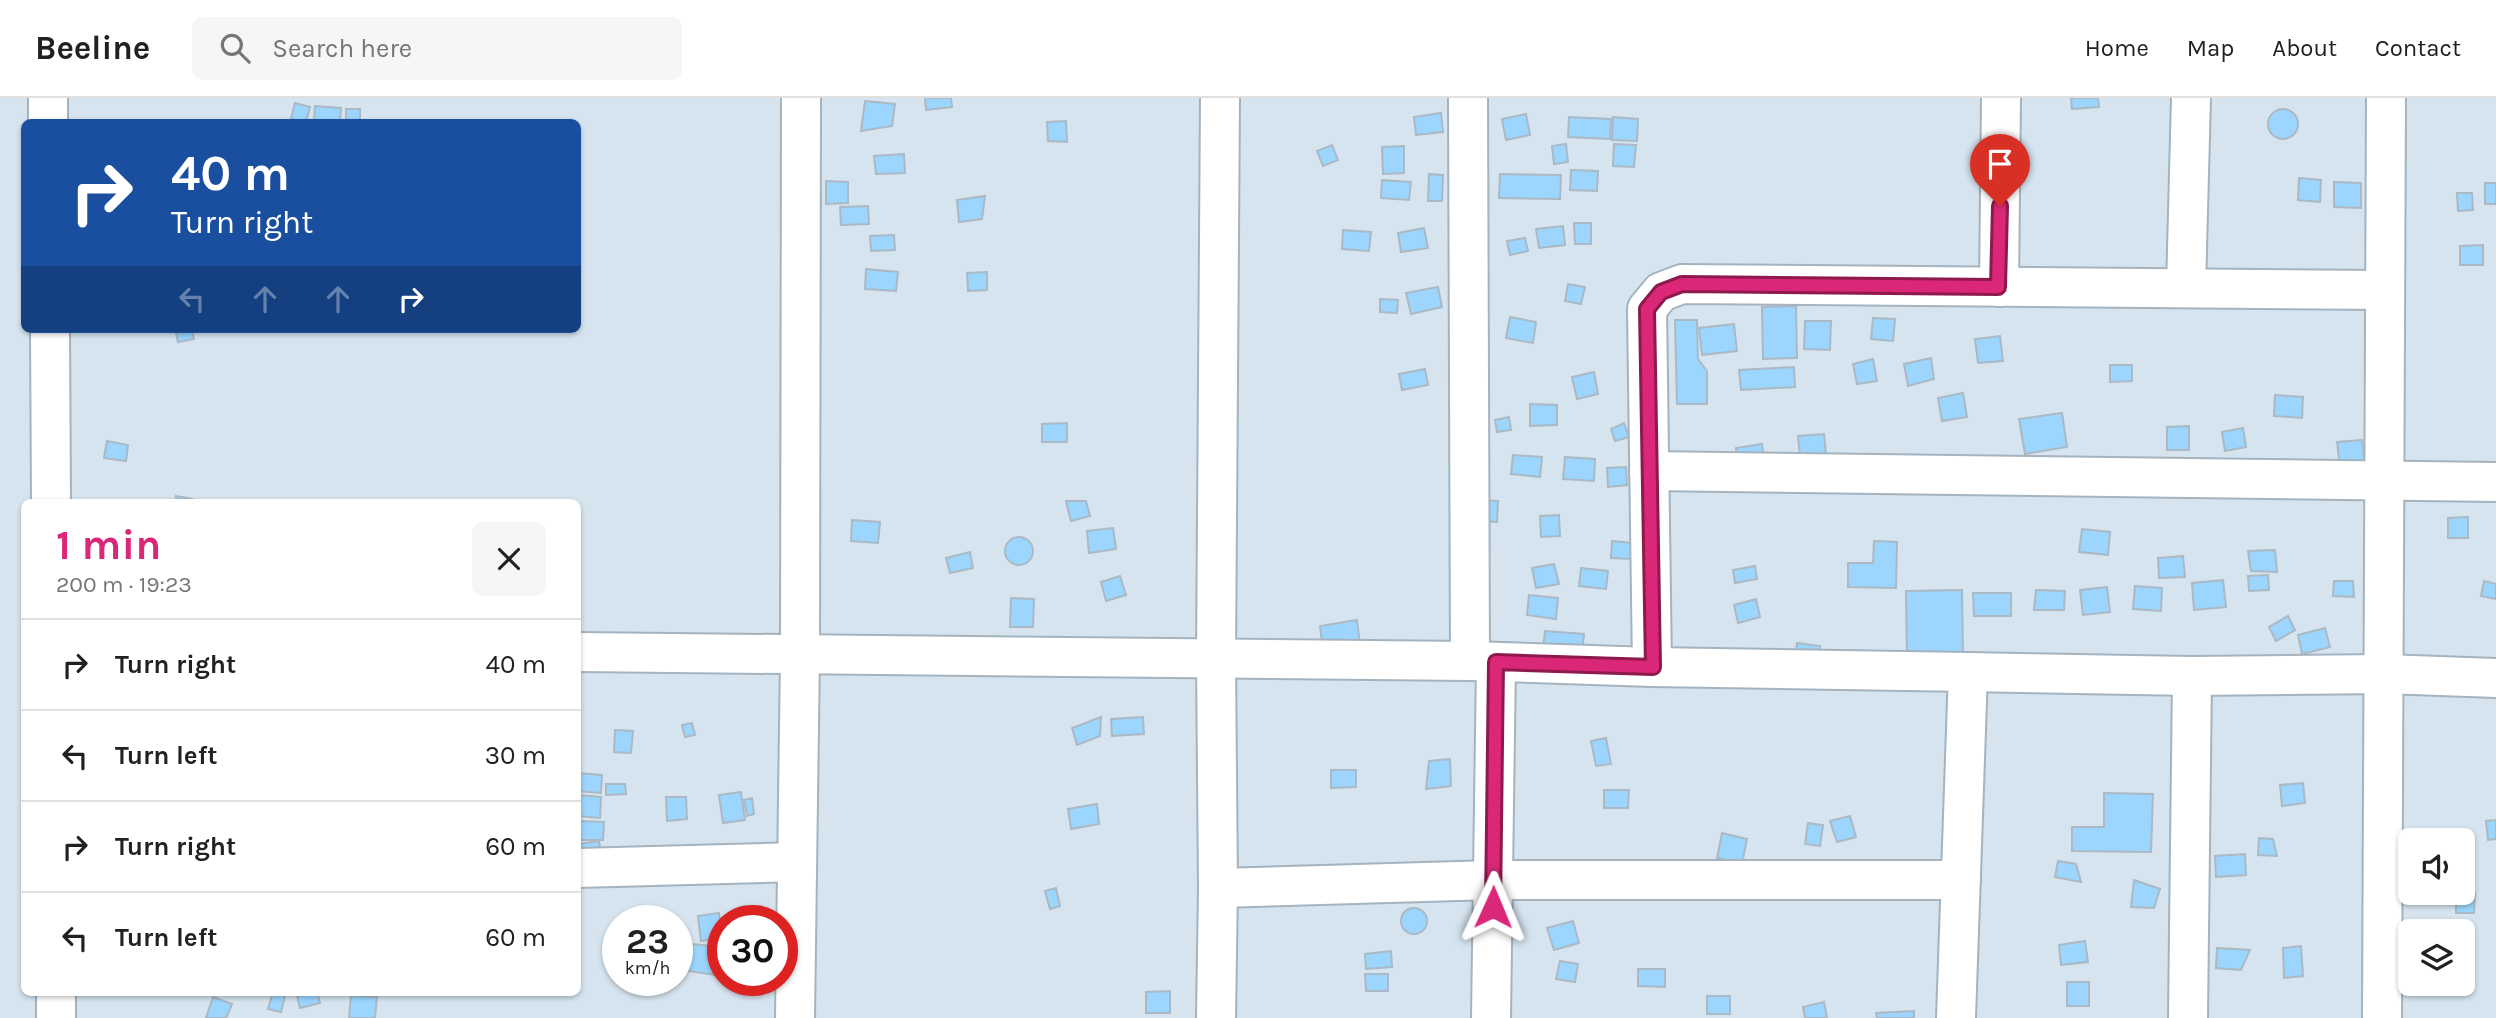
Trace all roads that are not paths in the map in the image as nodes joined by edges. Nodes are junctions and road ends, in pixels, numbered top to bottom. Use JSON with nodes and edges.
{"nodes":[{"id":1,"x":48,"y":98,"type":"edge"},
{"id":2,"x":802,"y":98,"type":"edge"},
{"id":3,"x":1220,"y":98,"type":"edge"},
{"id":4,"x":1468,"y":98,"type":"edge"},
{"id":5,"x":2001,"y":98,"type":"edge"},
{"id":6,"x":2191,"y":98,"type":"edge"},
{"id":7,"x":2386,"y":98,"type":"edge"},
{"id":8,"x":48,"y":119,"type":"edge"},
{"id":9,"x":1998,"y":287,"type":"junction"},
{"id":10,"x":2186,"y":288,"type":"junction"},
{"id":11,"x":2385,"y":290,"type":"junction"},
{"id":12,"x":50,"y":333,"type":"edge"},
{"id":13,"x":1649,"y":471,"type":"junction"},
{"id":14,"x":2385,"y":480,"type":"junction"},
{"id":15,"x":2496,"y":482,"type":"edge"},
{"id":16,"x":51,"y":499,"type":"edge"},
{"id":17,"x":581,"y":652,"type":"edge"},
{"id":18,"x":800,"y":654,"type":"junction"},
{"id":19,"x":1216,"y":659,"type":"junction"},
{"id":20,"x":1483,"y":662,"type":"junction"},
{"id":21,"x":1653,"y":667,"type":"junction"},
{"id":22,"x":1968,"y":672,"type":"junction"},
{"id":23,"x":2384,"y":674,"type":"junction"},
{"id":24,"x":2192,"y":676,"type":"junction"},
{"id":25,"x":2496,"y":678,"type":"edge"},
{"id":26,"x":797,"y":862,"type":"junction"},
{"id":27,"x":581,"y":868,"type":"edge"},
{"id":28,"x":1493,"y":880,"type":"junction"},
{"id":29,"x":1961,"y":880,"type":"junction"},
{"id":30,"x":1218,"y":888,"type":"junction"},
{"id":31,"x":56,"y":996,"type":"edge"},
{"id":32,"x":56,"y":1018,"type":"edge"},
{"id":33,"x":795,"y":1018,"type":"edge"},
{"id":34,"x":1216,"y":1018,"type":"edge"},
{"id":35,"x":1491,"y":1018,"type":"edge"},
{"id":36,"x":1956,"y":1018,"type":"edge"},
{"id":37,"x":2188,"y":1018,"type":"edge"},
{"id":38,"x":2382,"y":1018,"type":"edge"}],
"edges":[{"from":1,"to":8,"type":"street"},
{"from":2,"to":18,"type":"street"},
{"from":3,"to":19,"type":"street"},
{"from":4,"to":20,"type":"street"},
{"from":5,"to":9,"type":"street"},
{"from":6,"to":10,"type":"street"},
{"from":7,"to":11,"type":"street"},
{"from":9,"to":10,"type":"street"},
{"from":9,"to":13,"type":"street"},
{"from":10,"to":11,"type":"street"},
{"from":11,"to":14,"type":"street"},
{"from":12,"to":16,"type":"street"},
{"from":13,"to":14,"type":"street"},
{"from":13,"to":21,"type":"street"},
{"from":14,"to":15,"type":"street"},
{"from":14,"to":23,"type":"street"},
{"from":17,"to":18,"type":"street"},
{"from":18,"to":19,"type":"street"},
{"from":18,"to":26,"type":"street"},
{"from":19,"to":20,"type":"street"},
{"from":19,"to":30,"type":"street"},
{"from":20,"to":21,"type":"street"},
{"from":20,"to":28,"type":"street"},
{"from":21,"to":22,"type":"street"},
{"from":22,"to":24,"type":"street"},
{"from":22,"to":29,"type":"street"},
{"from":23,"to":24,"type":"street"},
{"from":23,"to":25,"type":"street"},
{"from":23,"to":38,"type":"street"},
{"from":24,"to":37,"type":"street"},
{"from":26,"to":27,"type":"street"},
{"from":26,"to":33,"type":"street"},
{"from":28,"to":29,"type":"street"},
{"from":28,"to":30,"type":"street"},
{"from":28,"to":35,"type":"street"},
{"from":29,"to":36,"type":"street"},
{"from":30,"to":34,"type":"street"},
{"from":31,"to":32,"type":"street"}]}
